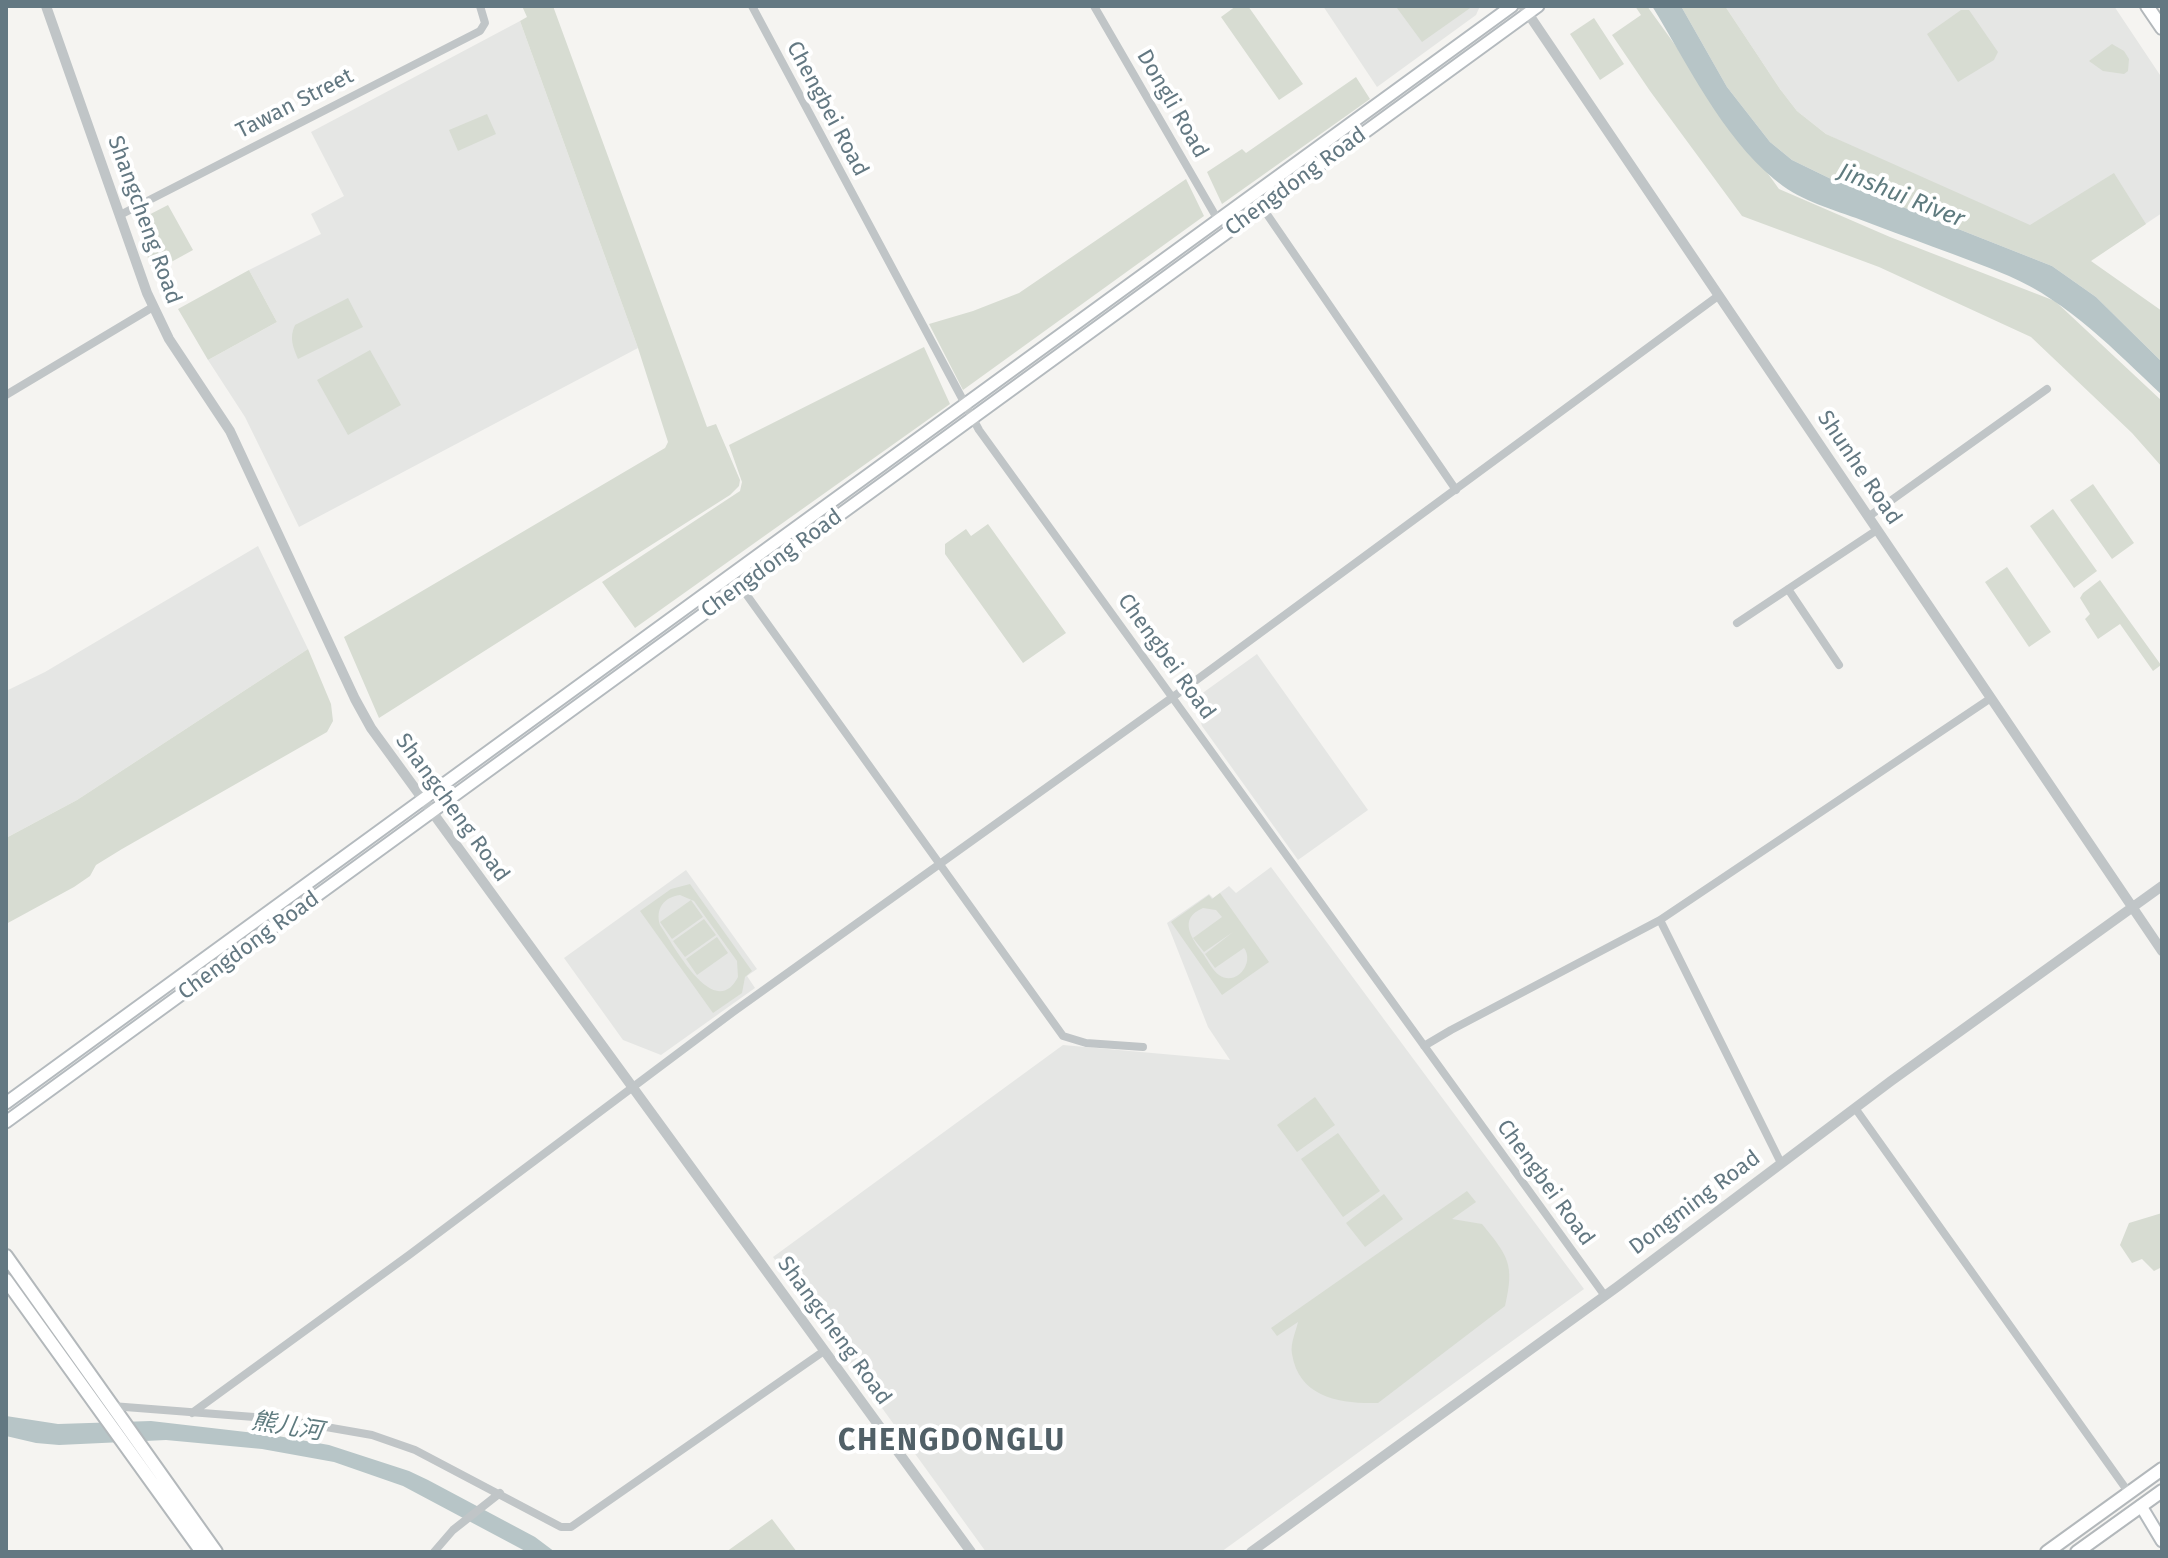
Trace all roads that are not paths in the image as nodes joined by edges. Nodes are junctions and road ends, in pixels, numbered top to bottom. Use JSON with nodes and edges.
{"nodes":[{"id":1,"x":46,"y":6,"type":"edge"},
{"id":2,"x":480,"y":6,"type":"edge"},
{"id":3,"x":752,"y":6,"type":"edge"},
{"id":4,"x":1094,"y":6,"type":"edge"},
{"id":5,"x":1512,"y":6,"type":"edge"},
{"id":6,"x":1546,"y":6,"type":"edge"},
{"id":7,"x":2147,"y":6,"type":"edge"},
{"id":8,"x":1530,"y":9,"type":"edge"},
{"id":9,"x":2162,"y":28,"type":"edge"},
{"id":10,"x":1262,"y":207,"type":"junction"},
{"id":11,"x":120,"y":215,"type":"junction"},
{"id":12,"x":1218,"y":220,"type":"junction"},
{"id":13,"x":1718,"y":296,"type":"junction"},
{"id":14,"x":153,"y":307,"type":"junction"},
{"id":15,"x":2047,"y":389,"type":"dead end"},
{"id":16,"x":6,"y":395,"type":"edge"},
{"id":17,"x":965,"y":405,"type":"junction"},
{"id":18,"x":972,"y":418,"type":"junction"},
{"id":19,"x":1456,"y":490,"type":"junction"},
{"id":20,"x":1868,"y":517,"type":"junction"},
{"id":21,"x":1877,"y":530,"type":"junction"},
{"id":22,"x":741,"y":587,"type":"junction"},
{"id":23,"x":1788,"y":589,"type":"junction"},
{"id":24,"x":1737,"y":623,"type":"dead end"},
{"id":25,"x":1839,"y":665,"type":"dead end"},
{"id":26,"x":1173,"y":698,"type":"junction"},
{"id":27,"x":1991,"y":698,"type":"junction"},
{"id":28,"x":422,"y":801,"type":"junction"},
{"id":29,"x":431,"y":813,"type":"junction"},
{"id":30,"x":940,"y":864,"type":"junction"},
{"id":31,"x":2162,"y":886,"type":"edge"},
{"id":32,"x":2132,"y":907,"type":"junction"},
{"id":33,"x":1660,"y":920,"type":"junction"},
{"id":34,"x":2162,"y":951,"type":"edge"},
{"id":35,"x":1424,"y":1046,"type":"junction"},
{"id":36,"x":1143,"y":1047,"type":"dead end"},
{"id":37,"x":632,"y":1088,"type":"junction"},
{"id":38,"x":6,"y":1103,"type":"edge"},
{"id":39,"x":1855,"y":1108,"type":"junction"},
{"id":40,"x":6,"y":1122,"type":"edge"},
{"id":41,"x":1781,"y":1163,"type":"junction"},
{"id":42,"x":6,"y":1256,"type":"edge"},
{"id":43,"x":6,"y":1280,"type":"edge"},
{"id":44,"x":1605,"y":1296,"type":"junction"},
{"id":45,"x":824,"y":1351,"type":"junction"},
{"id":46,"x":111,"y":1413,"type":"junction"},
{"id":47,"x":192,"y":1413,"type":"junction"},
{"id":48,"x":133,"y":1446,"type":"junction"},
{"id":49,"x":2162,"y":1469,"type":"edge"},
{"id":50,"x":2162,"y":1491,"type":"edge"},
{"id":51,"x":500,"y":1493,"type":"junction"},
{"id":52,"x":2129,"y":1493,"type":"junction"},
{"id":53,"x":2141,"y":1506,"type":"junction"},
{"id":54,"x":2162,"y":1526,"type":"edge"},
{"id":55,"x":2162,"y":1541,"type":"edge"},
{"id":56,"x":202,"y":1552,"type":"edge"},
{"id":57,"x":216,"y":1552,"type":"edge"},
{"id":58,"x":434,"y":1552,"type":"edge"},
{"id":59,"x":971,"y":1552,"type":"edge"},
{"id":60,"x":1251,"y":1552,"type":"edge"},
{"id":61,"x":2047,"y":1552,"type":"edge"},
{"id":62,"x":2077,"y":1552,"type":"edge"}],
"edges":[{"from":1,"to":11,"type":"street","name":"Shangcheng Road"},
{"from":2,"to":11,"type":"street","name":"Tawan Street"},
{"from":3,"to":17,"type":"street","name":"Chengbei Road"},
{"from":4,"to":12,"type":"street","name":"Dongli Road"},
{"from":5,"to":12,"type":"main road","name":"Chengdong Road"},
{"from":6,"to":8,"type":"street"},
{"from":7,"to":9,"type":"main road"},
{"from":8,"to":10,"type":"main road","name":"Chengdong Road"},
{"from":8,"to":13,"type":"street","name":"Shunhe Road"},
{"from":10,"to":18,"type":"main road","name":"Chengdong Road"},
{"from":10,"to":19,"type":"street"},
{"from":11,"to":14,"type":"street","name":"Shangcheng Road"},
{"from":12,"to":17,"type":"main road","name":"Chengdong Road"},
{"from":13,"to":19,"type":"street"},
{"from":13,"to":20,"type":"street","name":"Shunhe Road"},
{"from":14,"to":16,"type":"street"},
{"from":14,"to":28,"type":"street","name":"Shangcheng Road"},
{"from":15,"to":20,"type":"street"},
{"from":17,"to":18,"type":"street","name":"Chengbei Road"},
{"from":17,"to":28,"type":"main road","name":"Chengdong Road"},
{"from":18,"to":22,"type":"main road","name":"Chengdong Road"},
{"from":18,"to":26,"type":"street","name":"Chengbei Road"},
{"from":19,"to":26,"type":"street"},
{"from":20,"to":21,"type":"street","name":"Shunhe Road"},
{"from":21,"to":23,"type":"street"},
{"from":21,"to":27,"type":"street","name":"Shunhe Road"},
{"from":22,"to":29,"type":"main road","name":"Chengdong Road"},
{"from":22,"to":30,"type":"street"},
{"from":23,"to":24,"type":"street"},
{"from":23,"to":25,"type":"street"},
{"from":26,"to":30,"type":"street"},
{"from":26,"to":35,"type":"street","name":"Chengbei Road"},
{"from":27,"to":32,"type":"street","name":"Shunhe Road"},
{"from":27,"to":33,"type":"street"},
{"from":28,"to":29,"type":"street","name":"Shangcheng Road"},
{"from":28,"to":38,"type":"main road","name":"Chengdong Road"},
{"from":29,"to":37,"type":"street","name":"Shangcheng Road"},
{"from":29,"to":40,"type":"main road","name":"Chengdong Road"},
{"from":30,"to":36,"type":"street"},
{"from":30,"to":37,"type":"street"},
{"from":31,"to":32,"type":"street","name":"Dongming Road"},
{"from":32,"to":34,"type":"street","name":"Shunhe Road"},
{"from":32,"to":39,"type":"street","name":"Dongming Road"},
{"from":33,"to":35,"type":"street"},
{"from":33,"to":41,"type":"street"},
{"from":35,"to":44,"type":"street","name":"Chengbei Road"},
{"from":37,"to":45,"type":"street","name":"Shangcheng Road"},
{"from":37,"to":47,"type":"street"},
{"from":39,"to":41,"type":"street","name":"Dongming Road"},
{"from":39,"to":52,"type":"street"},
{"from":41,"to":44,"type":"street","name":"Dongming Road"},
{"from":42,"to":46,"type":"main road"},
{"from":43,"to":46,"type":"main road"},
{"from":44,"to":60,"type":"street","name":"Dongming Road"},
{"from":45,"to":51,"type":"street"},
{"from":45,"to":59,"type":"street","name":"Shangcheng Road"},
{"from":46,"to":47,"type":"street"},
{"from":46,"to":48,"type":"main road"},
{"from":47,"to":51,"type":"street"},
{"from":48,"to":56,"type":"main road"},
{"from":48,"to":57,"type":"main road"},
{"from":49,"to":52,"type":"main road"},
{"from":50,"to":53,"type":"main road"},
{"from":51,"to":58,"type":"street"},
{"from":52,"to":61,"type":"main road"},
{"from":53,"to":54,"type":"main road"},
{"from":53,"to":55,"type":"main road"},
{"from":53,"to":62,"type":"main road"}]}
